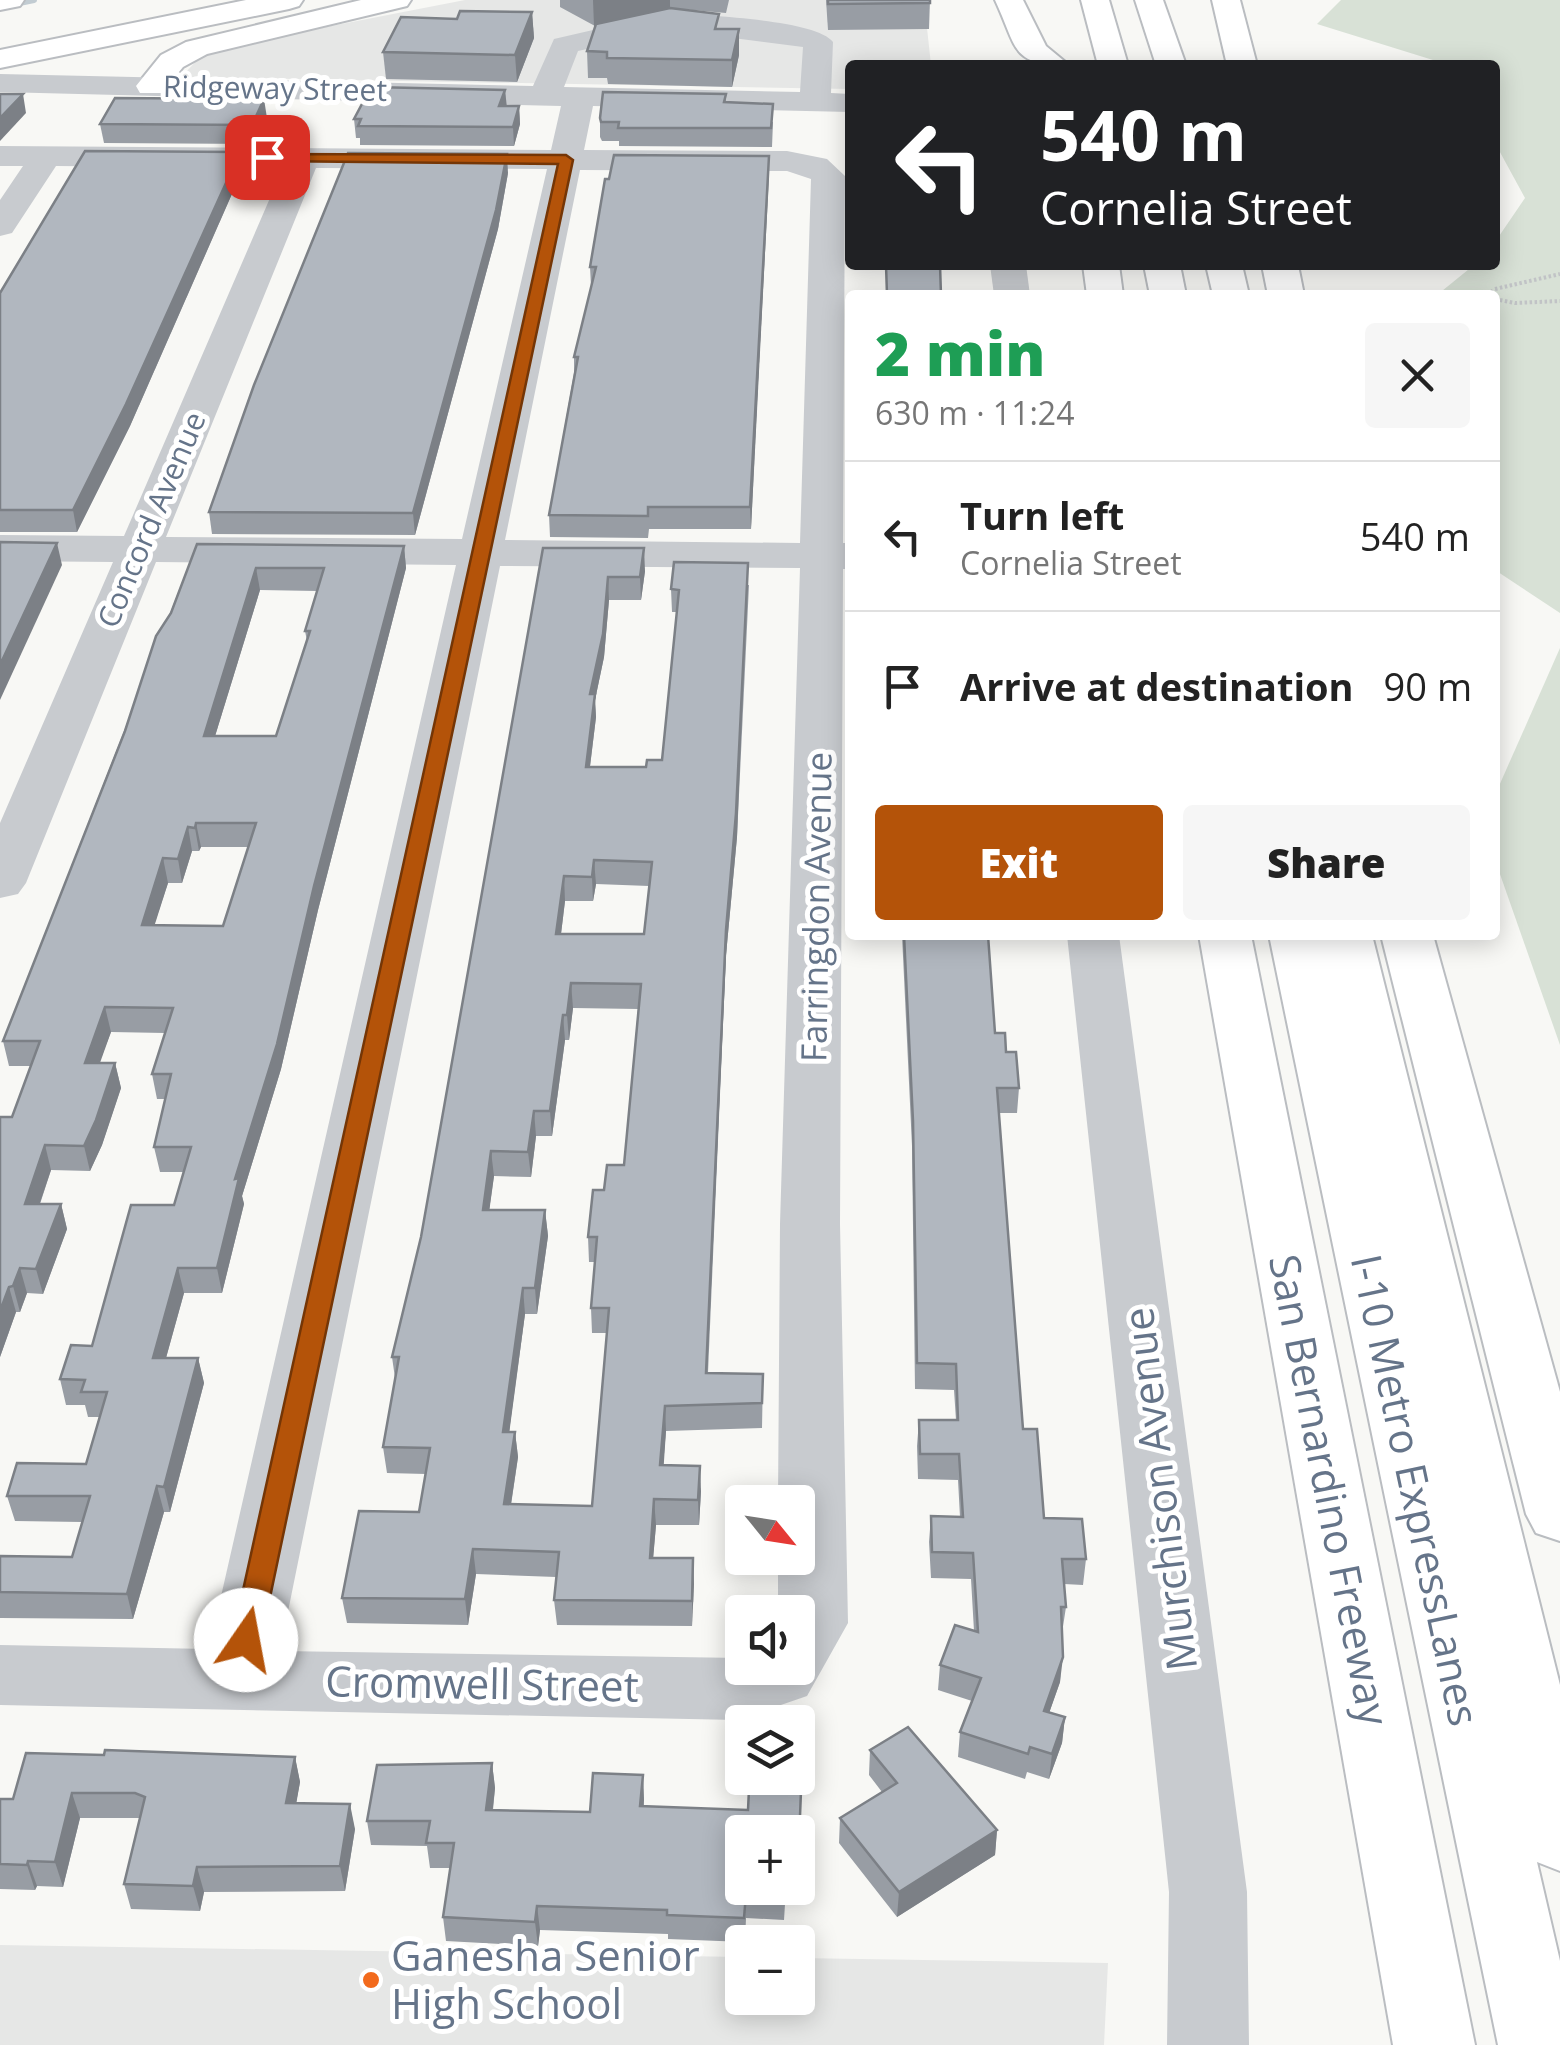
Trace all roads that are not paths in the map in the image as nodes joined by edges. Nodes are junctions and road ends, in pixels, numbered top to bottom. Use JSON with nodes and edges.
{"nodes":[{"id":1,"x":10,"y":0,"type":"edge"},
{"id":2,"x":152,"y":0,"type":"edge"},
{"id":3,"x":211,"y":0,"type":"edge"},
{"id":4,"x":289,"y":0,"type":"edge"},
{"id":5,"x":397,"y":0,"type":"edge"},
{"id":6,"x":791,"y":0,"type":"edge"},
{"id":7,"x":1009,"y":0,"type":"edge"},
{"id":8,"x":1096,"y":0,"type":"edge"},
{"id":9,"x":1121,"y":0,"type":"edge"},
{"id":10,"x":1148,"y":0,"type":"edge"},
{"id":11,"x":0,"y":1,"type":"edge"},
{"id":12,"x":1235,"y":9,"type":"edge"},
{"id":13,"x":36,"y":15,"type":"dead end"},
{"id":14,"x":0,"y":23,"type":"edge"},
{"id":15,"x":1064,"y":32,"type":"dead end"},
{"id":16,"x":794,"y":34,"type":"junction"},
{"id":17,"x":2,"y":57,"type":"edge"},
{"id":18,"x":365,"y":57,"type":"dead end"},
{"id":19,"x":1046,"y":60,"type":"edge"},
{"id":20,"x":1069,"y":60,"type":"edge"},
{"id":21,"x":1112,"y":60,"type":"edge"},
{"id":22,"x":1140,"y":60,"type":"edge"},
{"id":23,"x":1169,"y":60,"type":"edge"},
{"id":24,"x":1241,"y":60,"type":"edge"},
{"id":25,"x":150,"y":86,"type":"junction"},
{"id":26,"x":348,"y":91,"type":"junction"},
{"id":27,"x":562,"y":96,"type":"junction"},
{"id":28,"x":815,"y":102,"type":"junction"},
{"id":29,"x":845,"y":103,"type":"edge"},
{"id":30,"x":0,"y":156,"type":"edge"},
{"id":31,"x":46,"y":156,"type":"junction"},
{"id":32,"x":304,"y":157,"type":"junction"},
{"id":33,"x":566,"y":160,"type":"junction"},
{"id":34,"x":0,"y":226,"type":"edge"},
{"id":35,"x":0,"y":548,"type":"edge"},
{"id":36,"x":140,"y":549,"type":"junction"},
{"id":37,"x":479,"y":552,"type":"junction"},
{"id":38,"x":837,"y":555,"type":"edge"},
{"id":39,"x":0,"y":883,"type":"edge"},
{"id":40,"x":1094,"y":940,"type":"edge"},
{"id":41,"x":1226,"y":940,"type":"edge"},
{"id":42,"x":1296,"y":940,"type":"edge"},
{"id":43,"x":1347,"y":940,"type":"edge"},
{"id":44,"x":1408,"y":940,"type":"edge"},
{"id":45,"x":1560,"y":1514,"type":"edge"},
{"id":46,"x":814,"y":1595,"type":"edge"},
{"id":47,"x":0,"y":1675,"type":"edge"},
{"id":48,"x":238,"y":1679,"type":"junction"},
{"id":49,"x":748,"y":1685,"type":"edge"},
{"id":50,"x":1560,"y":1837,"type":"edge"},
{"id":51,"x":1208,"y":2045,"type":"edge"},
{"id":52,"x":1434,"y":2045,"type":"edge"},
{"id":53,"x":1539,"y":2045,"type":"edge"}],
"edges":[{"from":1,"to":11,"type":"highway"},
{"from":2,"to":17,"type":"highway"},
{"from":3,"to":17,"type":"highway"},
{"from":4,"to":17,"type":"highway"},
{"from":5,"to":25,"type":"highway"},
{"from":6,"to":16,"type":"street"},
{"from":7,"to":19,"type":"highway"},
{"from":8,"to":21,"type":"highway"},
{"from":9,"to":22,"type":"highway"},
{"from":10,"to":23,"type":"highway"},
{"from":12,"to":24,"type":"highway"},
{"from":13,"to":14,"type":"highway"},
{"from":15,"to":20,"type":"highway"},
{"from":16,"to":27,"type":"street"},
{"from":16,"to":28,"type":"street"},
{"from":17,"to":25,"type":"street","name":"Ridgeway Street"},
{"from":18,"to":26,"type":"street"},
{"from":25,"to":26,"type":"street","name":"Ridgeway Street"},
{"from":26,"to":27,"type":"street","name":"Ridgeway Street"},
{"from":27,"to":28,"type":"street","name":"Ridgeway Street"},
{"from":27,"to":33,"type":"street"},
{"from":28,"to":29,"type":"street","name":"Ridgeway Street"},
{"from":30,"to":31,"type":"street"},
{"from":31,"to":32,"type":"street"},
{"from":31,"to":34,"type":"street"},
{"from":32,"to":33,"type":"street"},
{"from":32,"to":36,"type":"street","name":"Concord Avenue"},
{"from":33,"to":37,"type":"street"},
{"from":33,"to":38,"type":"street","name":"Farringdon Avenue"},
{"from":35,"to":36,"type":"street"},
{"from":36,"to":37,"type":"street"},
{"from":36,"to":39,"type":"street","name":"Concord Avenue"},
{"from":37,"to":38,"type":"street"},
{"from":37,"to":48,"type":"street"},
{"from":38,"to":46,"type":"street","name":"Farringdon Avenue"},
{"from":40,"to":51,"type":"street","name":"Murchison Avenue"},
{"from":41,"to":52,"type":"highway","name":"San Bernardino Freeway"},
{"from":42,"to":53,"type":"highway","name":"I-10 Metro ExpressLanes"},
{"from":43,"to":50,"type":"highway","name":"I-10 Metro ExpressLanes"},
{"from":44,"to":45,"type":"highway"},
{"from":47,"to":48,"type":"street","name":"Cromwell Street"},
{"from":48,"to":49,"type":"street","name":"Cromwell Street"}]}
